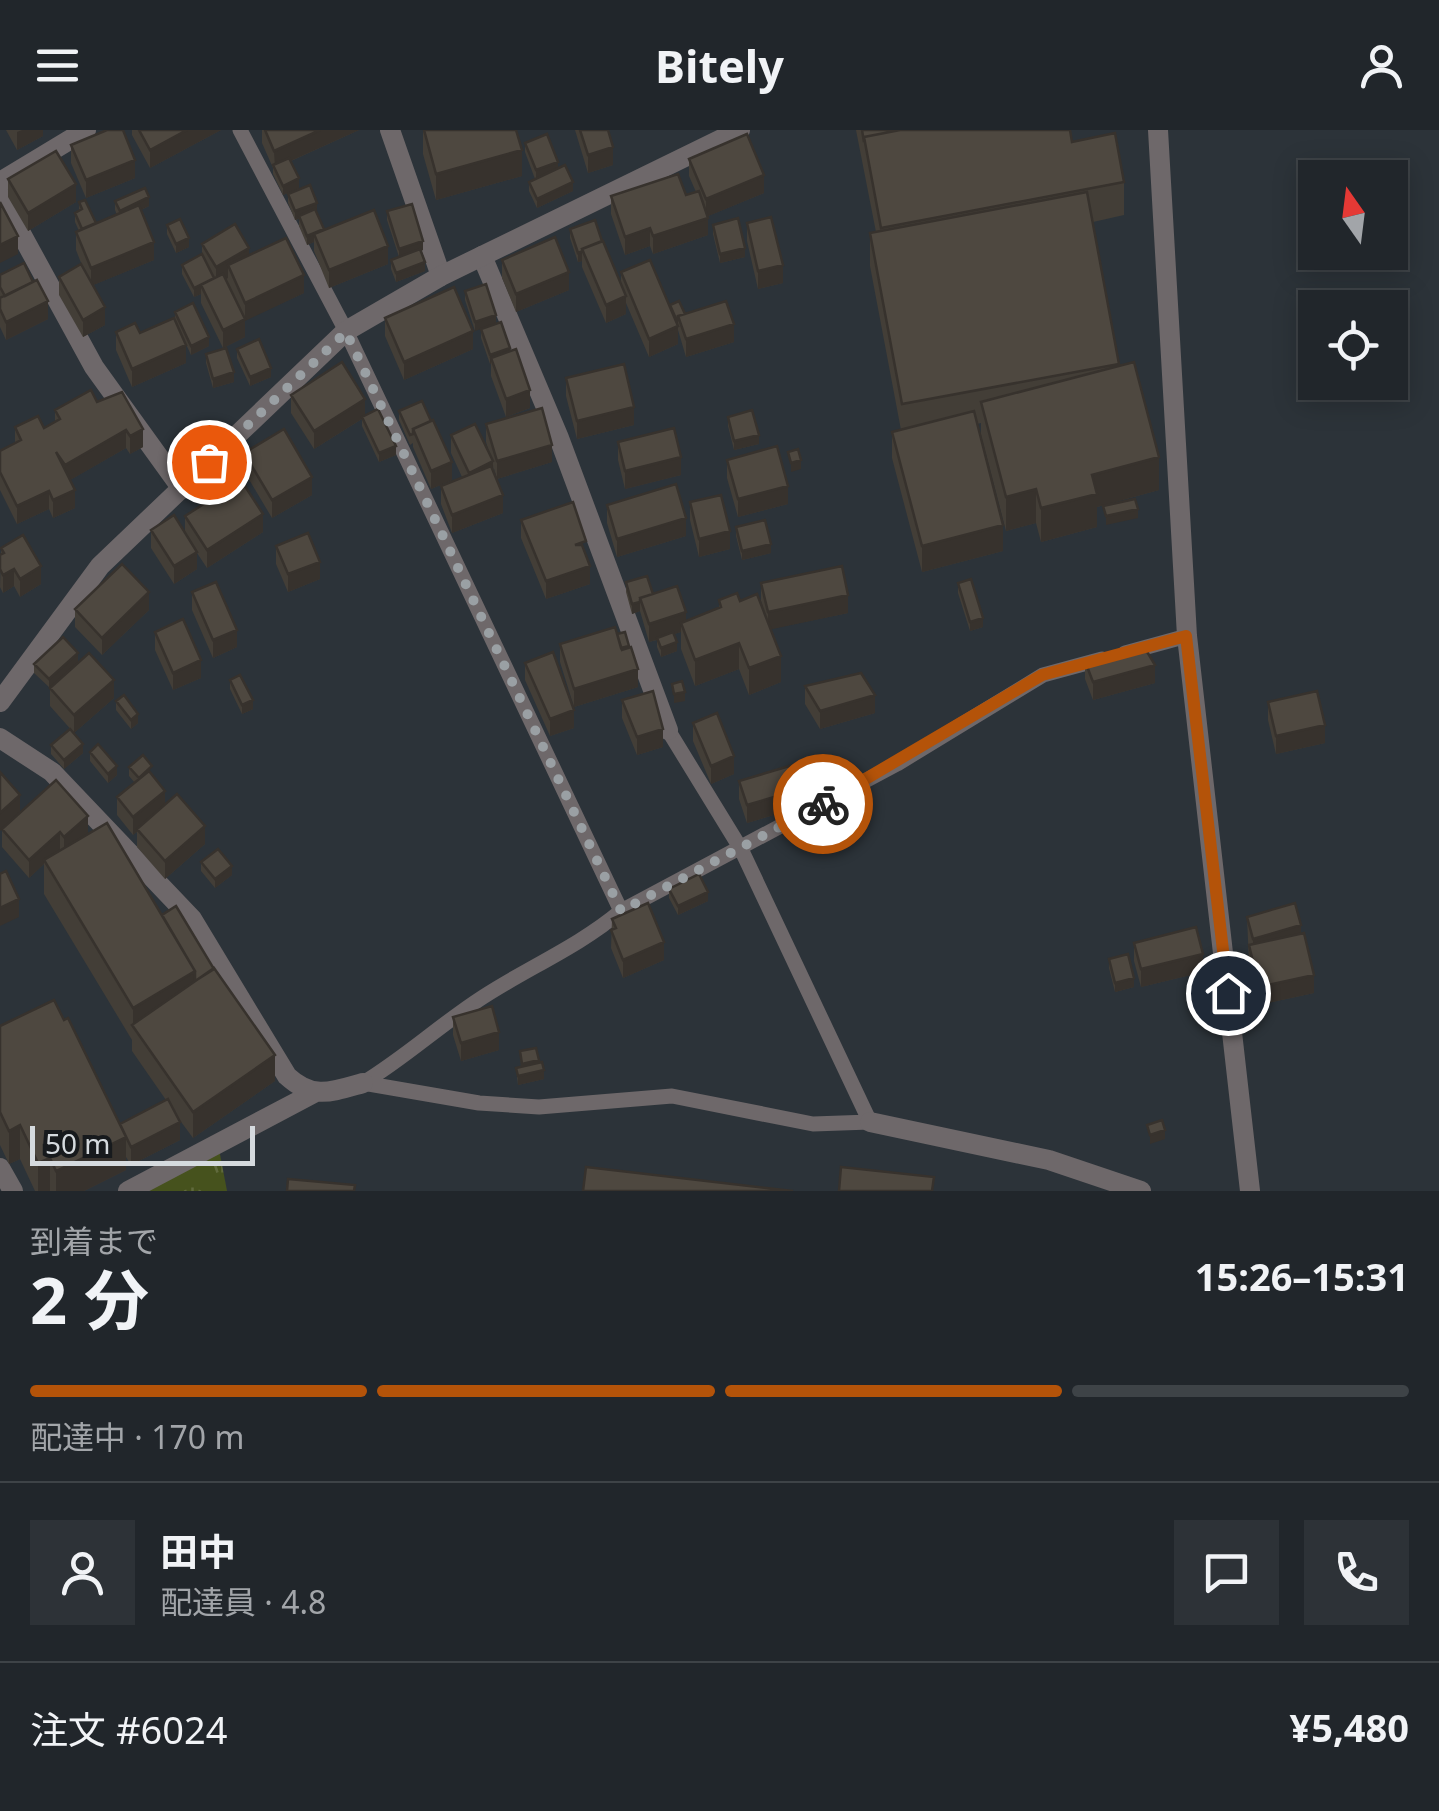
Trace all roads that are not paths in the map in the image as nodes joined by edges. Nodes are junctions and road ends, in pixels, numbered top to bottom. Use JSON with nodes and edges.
{"nodes":[{"id":1,"x":86,"y":130,"type":"edge"},
{"id":2,"x":240,"y":130,"type":"edge"},
{"id":3,"x":390,"y":130,"type":"edge"},
{"id":4,"x":740,"y":130,"type":"edge"},
{"id":5,"x":1158,"y":130,"type":"edge"},
{"id":6,"x":0,"y":182,"type":"edge"},
{"id":7,"x":0,"y":195,"type":"edge"},
{"id":8,"x":482,"y":256,"type":"junction"},
{"id":9,"x":441,"y":276,"type":"junction"},
{"id":10,"x":346,"y":332,"type":"junction"},
{"id":11,"x":182,"y":488,"type":"junction"},
{"id":12,"x":1186,"y":636,"type":"junction"},
{"id":13,"x":0,"y":702,"type":"edge"},
{"id":14,"x":668,"y":730,"type":"joint"},
{"id":15,"x":0,"y":738,"type":"edge"},
{"id":16,"x":742,"y":849,"type":"junction"},
{"id":17,"x":621,"y":911,"type":"junction"},
{"id":18,"x":363,"y":1082,"type":"junction"},
{"id":19,"x":314,"y":1093,"type":"junction"},
{"id":20,"x":870,"y":1122,"type":"junction"},
{"id":21,"x":0,"y":1168,"type":"edge"},
{"id":22,"x":12,"y":1191,"type":"edge"},
{"id":23,"x":128,"y":1191,"type":"edge"},
{"id":24,"x":1142,"y":1191,"type":"edge"},
{"id":25,"x":1250,"y":1191,"type":"edge"}],
"edges":[{"from":1,"to":6,"type":"street"},
{"from":2,"to":10,"type":"lane"},
{"from":3,"to":9,"type":"street"},
{"from":4,"to":8,"type":"street"},
{"from":5,"to":12,"type":"street"},
{"from":7,"to":11,"type":"street"},
{"from":8,"to":9,"type":"street"},
{"from":8,"to":14,"type":"street"},
{"from":9,"to":10,"type":"street"},
{"from":10,"to":11,"type":"street"},
{"from":10,"to":17,"type":"lane"},
{"from":11,"to":13,"type":"street"},
{"from":12,"to":16,"type":"lane"},
{"from":12,"to":25,"type":"street"},
{"from":14,"to":16,"type":"lane"},
{"from":15,"to":19,"type":"street"},
{"from":16,"to":17,"type":"lane"},
{"from":16,"to":20,"type":"lane"},
{"from":17,"to":18,"type":"lane"},
{"from":18,"to":19,"type":"street"},
{"from":18,"to":20,"type":"lane"},
{"from":19,"to":23,"type":"street"},
{"from":20,"to":24,"type":"street"},
{"from":21,"to":22,"type":"street"}]}
